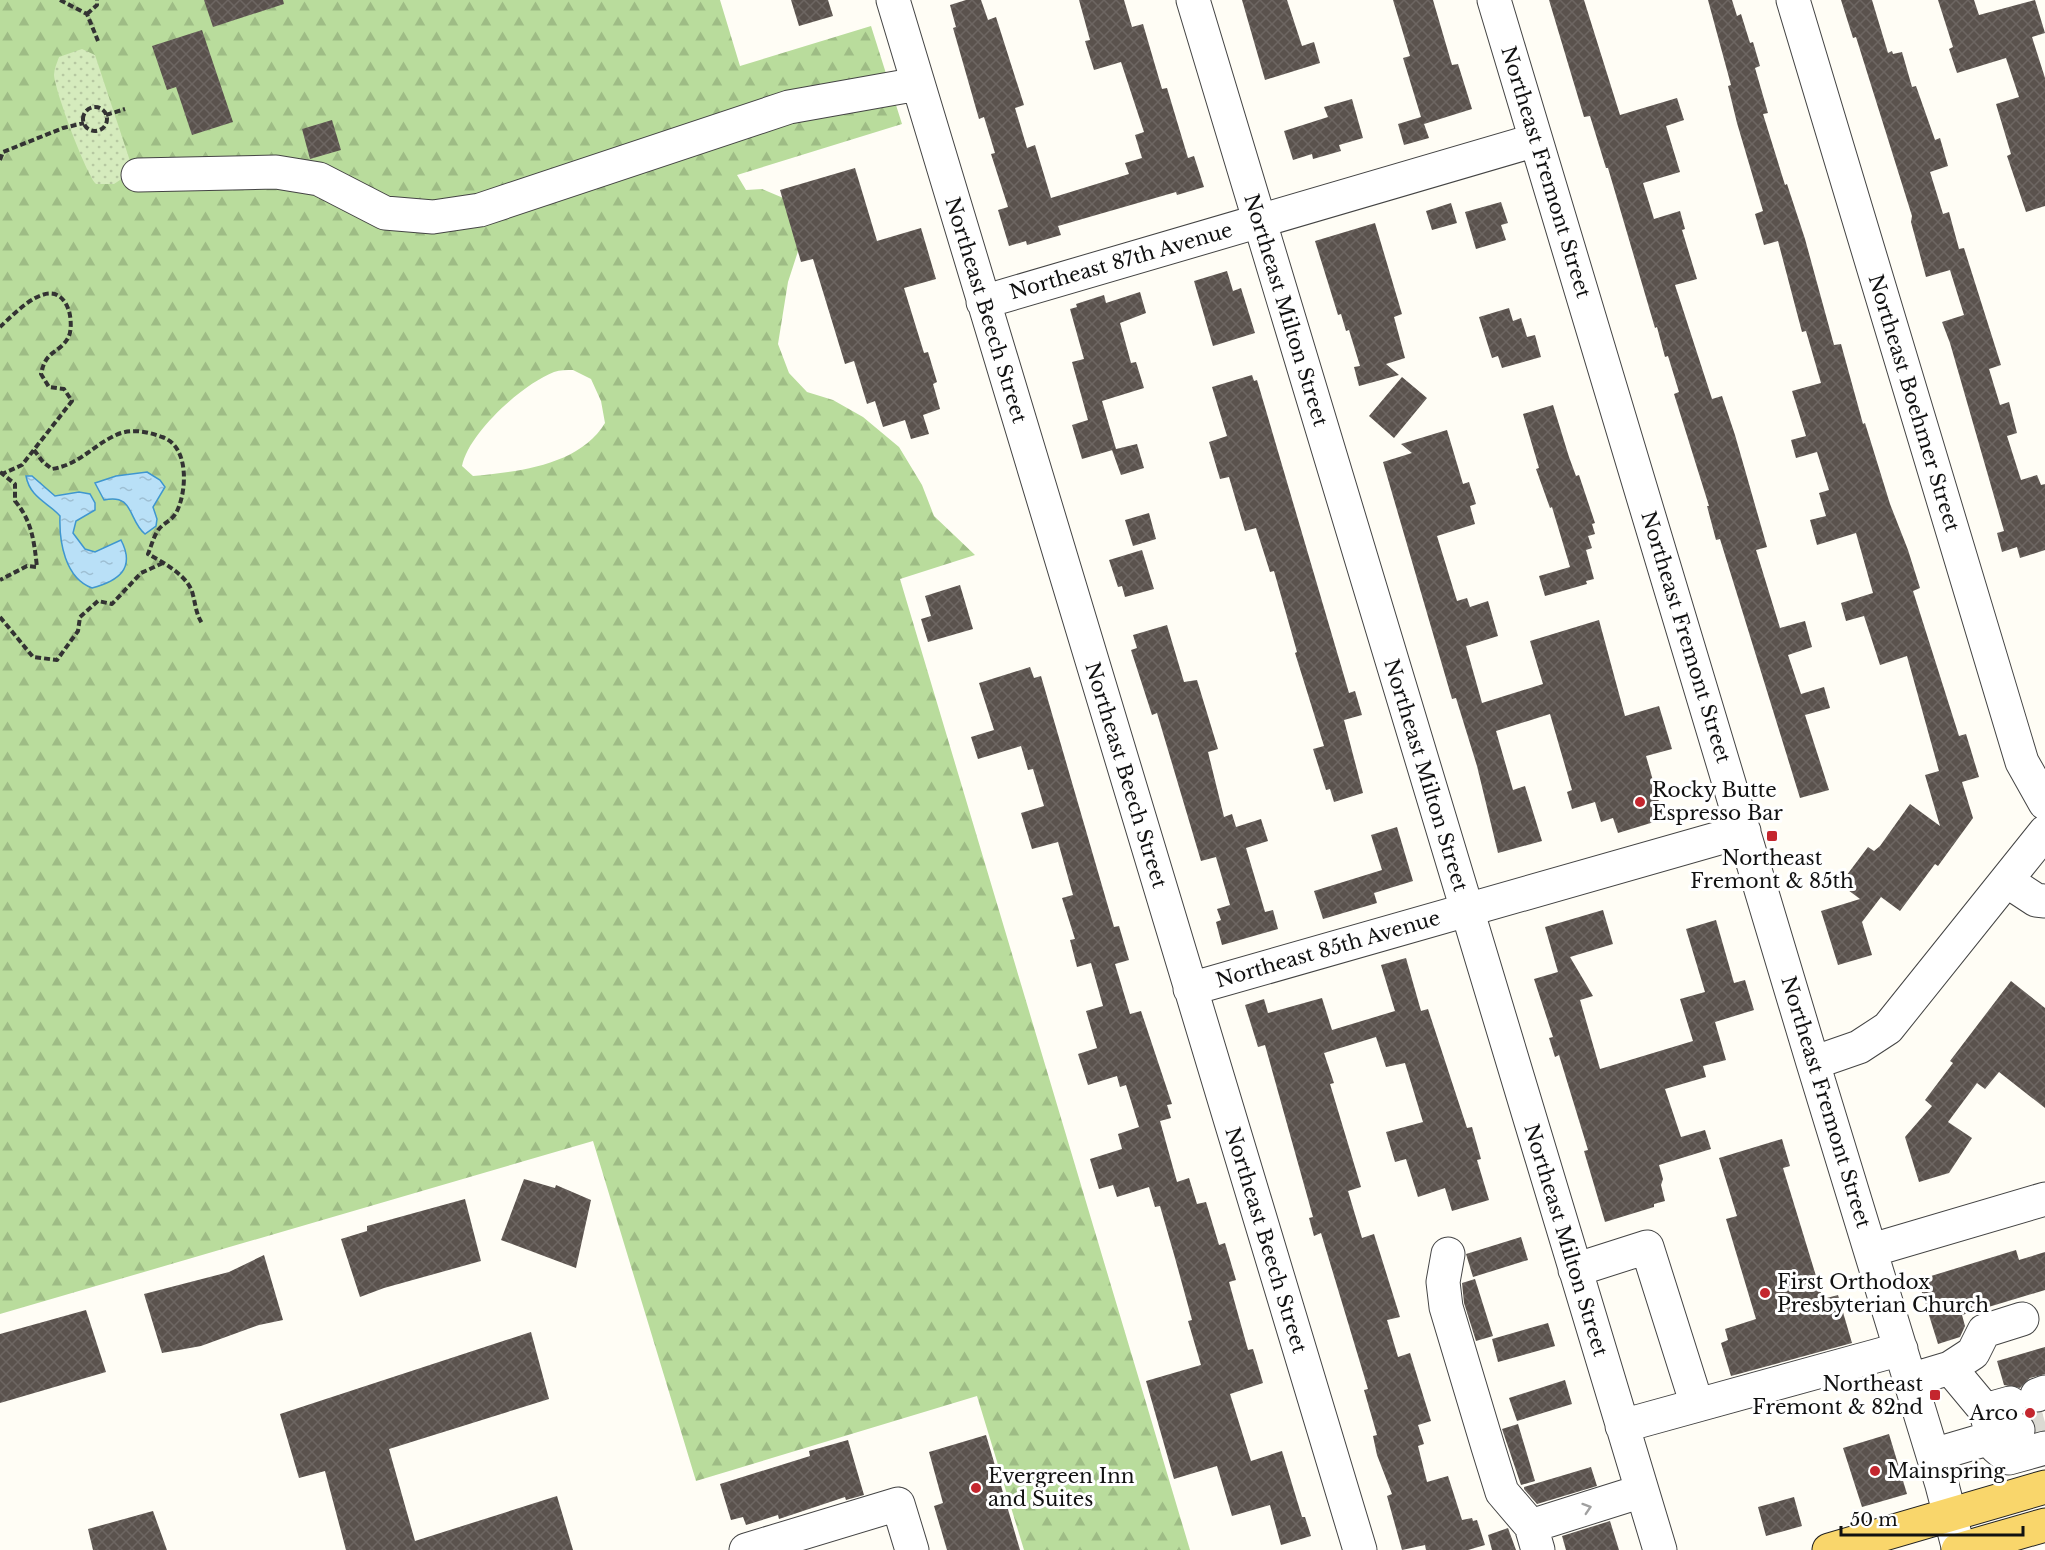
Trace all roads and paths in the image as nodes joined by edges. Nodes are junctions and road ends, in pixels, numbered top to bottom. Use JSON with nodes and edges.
{"nodes":[{"id":1,"x":60,"y":0,"type":"edge"},
{"id":2,"x":97,"y":0,"type":"edge"},
{"id":3,"x":893,"y":0,"type":"edge"},
{"id":4,"x":1193,"y":0,"type":"edge"},
{"id":5,"x":1494,"y":0,"type":"edge"},
{"id":6,"x":1793,"y":0,"type":"edge"},
{"id":7,"x":87,"y":14,"type":"junction"},
{"id":8,"x":98,"y":41,"type":"dead end"},
{"id":9,"x":918,"y":84,"type":"junction"},
{"id":10,"x":124,"y":109,"type":"dead end"},
{"id":11,"x":106,"y":115,"type":"junction"},
{"id":12,"x":84,"y":123,"type":"junction"},
{"id":13,"x":1536,"y":140,"type":"junction"},
{"id":14,"x":0,"y":160,"type":"edge"},
{"id":15,"x":138,"y":175,"type":"dead end"},
{"id":16,"x":1259,"y":220,"type":"junction"},
{"id":17,"x":983,"y":302,"type":"junction"},
{"id":18,"x":0,"y":327,"type":"edge"},
{"id":19,"x":34,"y":450,"type":"junction"},
{"id":20,"x":1,"y":473,"type":"edge"},
{"id":21,"x":163,"y":562,"type":"junction"},
{"id":22,"x":0,"y":580,"type":"edge"},
{"id":23,"x":0,"y":617,"type":"edge"},
{"id":24,"x":203,"y":625,"type":"dead end"},
{"id":25,"x":2045,"y":803,"type":"edge"},
{"id":26,"x":1744,"y":831,"type":"junction"},
{"id":27,"x":2045,"y":832,"type":"edge"},
{"id":28,"x":2007,"y":881,"type":"junction"},
{"id":29,"x":2045,"y":901,"type":"edge"},
{"id":30,"x":1466,"y":909,"type":"junction"},
{"id":31,"x":1190,"y":989,"type":"junction"},
{"id":32,"x":1812,"y":1063,"type":"junction"},
{"id":33,"x":2045,"y":1199,"type":"edge"},
{"id":34,"x":1872,"y":1250,"type":"junction"},
{"id":35,"x":1448,"y":1254,"type":"dead end"},
{"id":36,"x":1575,"y":1270,"type":"junction"},
{"id":37,"x":2022,"y":1319,"type":"dead end"},
{"id":38,"x":1901,"y":1349,"type":"junction"},
{"id":39,"x":1950,"y":1368,"type":"junction"},
{"id":40,"x":1911,"y":1380,"type":"junction"},
{"id":41,"x":1697,"y":1406,"type":"junction"},
{"id":42,"x":2015,"y":1411,"type":"edge"},
{"id":43,"x":1622,"y":1426,"type":"junction"},
{"id":44,"x":2045,"y":1448,"type":"tunnel mouth"},
{"id":45,"x":1933,"y":1455,"type":"junction"},
{"id":46,"x":2045,"y":1487,"type":"edge"},
{"id":47,"x":1642,"y":1491,"type":"junction"},
{"id":48,"x":1950,"y":1515,"type":"junction"},
{"id":49,"x":2038,"y":1535,"type":"edge"},
{"id":50,"x":1535,"y":1538,"type":"edge"},
{"id":51,"x":746,"y":1550,"type":"edge"},
{"id":52,"x":912,"y":1550,"type":"edge"},
{"id":53,"x":1360,"y":1550,"type":"edge"},
{"id":54,"x":1660,"y":1550,"type":"edge"},
{"id":55,"x":1829,"y":1550,"type":"edge"},
{"id":56,"x":1959,"y":1550,"type":"edge"}],
"edges":[{"from":1,"to":7,"type":"path"},
{"from":2,"to":7,"type":"path"},
{"from":3,"to":9,"type":"street","name":"Northeast Beech Street"},
{"from":4,"to":16,"type":"street","name":"Northeast Milton Street"},
{"from":5,"to":13,"type":"street","name":"Northeast Fremont Street"},
{"from":6,"to":25,"type":"street","name":"Northeast Boehmer Street"},
{"from":7,"to":8,"type":"path"},
{"from":9,"to":15,"type":"street"},
{"from":9,"to":17,"type":"street","name":"Northeast Beech Street"},
{"from":10,"to":11,"type":"path"},
{"from":11,"to":12,"type":"path"},
{"from":11,"to":12,"type":"path"},
{"from":12,"to":14,"type":"path"},
{"from":13,"to":16,"type":"street","name":"Northeast 87th Avenue"},
{"from":13,"to":26,"type":"street","name":"Northeast Fremont Street"},
{"from":16,"to":17,"type":"street","name":"Northeast 87th Avenue"},
{"from":16,"to":30,"type":"street","name":"Northeast Milton Street"},
{"from":17,"to":31,"type":"street","name":"Northeast Beech Street"},
{"from":18,"to":19,"type":"path"},
{"from":19,"to":20,"type":"path"},
{"from":19,"to":21,"type":"path"},
{"from":20,"to":22,"type":"path"},
{"from":21,"to":23,"type":"path"},
{"from":21,"to":24,"type":"path"},
{"from":26,"to":30,"type":"street","name":"Northeast 85th Avenue"},
{"from":26,"to":32,"type":"street","name":"Northeast Fremont Street"},
{"from":27,"to":28,"type":"street"},
{"from":28,"to":29,"type":"street"},
{"from":28,"to":32,"type":"street"},
{"from":30,"to":31,"type":"street","name":"Northeast 85th Avenue"},
{"from":30,"to":36,"type":"street","name":"Northeast Milton Street"},
{"from":31,"to":53,"type":"street","name":"Northeast Beech Street"},
{"from":32,"to":34,"type":"street","name":"Northeast Fremont Street"},
{"from":33,"to":34,"type":"street"},
{"from":34,"to":38,"type":"street","name":"Northeast Fremont Street"},
{"from":35,"to":50,"type":"street"},
{"from":36,"to":41,"type":"street"},
{"from":36,"to":43,"type":"street","name":"Northeast Milton Street"},
{"from":37,"to":39,"type":"street"},
{"from":38,"to":40,"type":"street","name":"Northeast Fremont Street"},
{"from":38,"to":41,"type":"street"},
{"from":39,"to":40,"type":"street"},
{"from":39,"to":42,"type":"street"},
{"from":40,"to":45,"type":"street","name":"Northeast Fremont Street"},
{"from":41,"to":43,"type":"street"},
{"from":42,"to":44,"type":"street"},
{"from":42,"to":45,"type":"street"},
{"from":43,"to":47,"type":"street","name":"Northeast Milton Street"},
{"from":45,"to":48,"type":"street","name":"Northeast Fremont Street"},
{"from":46,"to":48,"type":"main road"},
{"from":50,"to":47,"type":"street","one_way":true},
{"from":47,"to":54,"type":"street","name":"Northeast Milton Street"},
{"from":48,"to":55,"type":"main road"},
{"from":48,"to":56,"type":"street","name":"Northeast Fremont Street"},
{"from":49,"to":56,"type":"main road"},
{"from":51,"to":52,"type":"street"}]}
